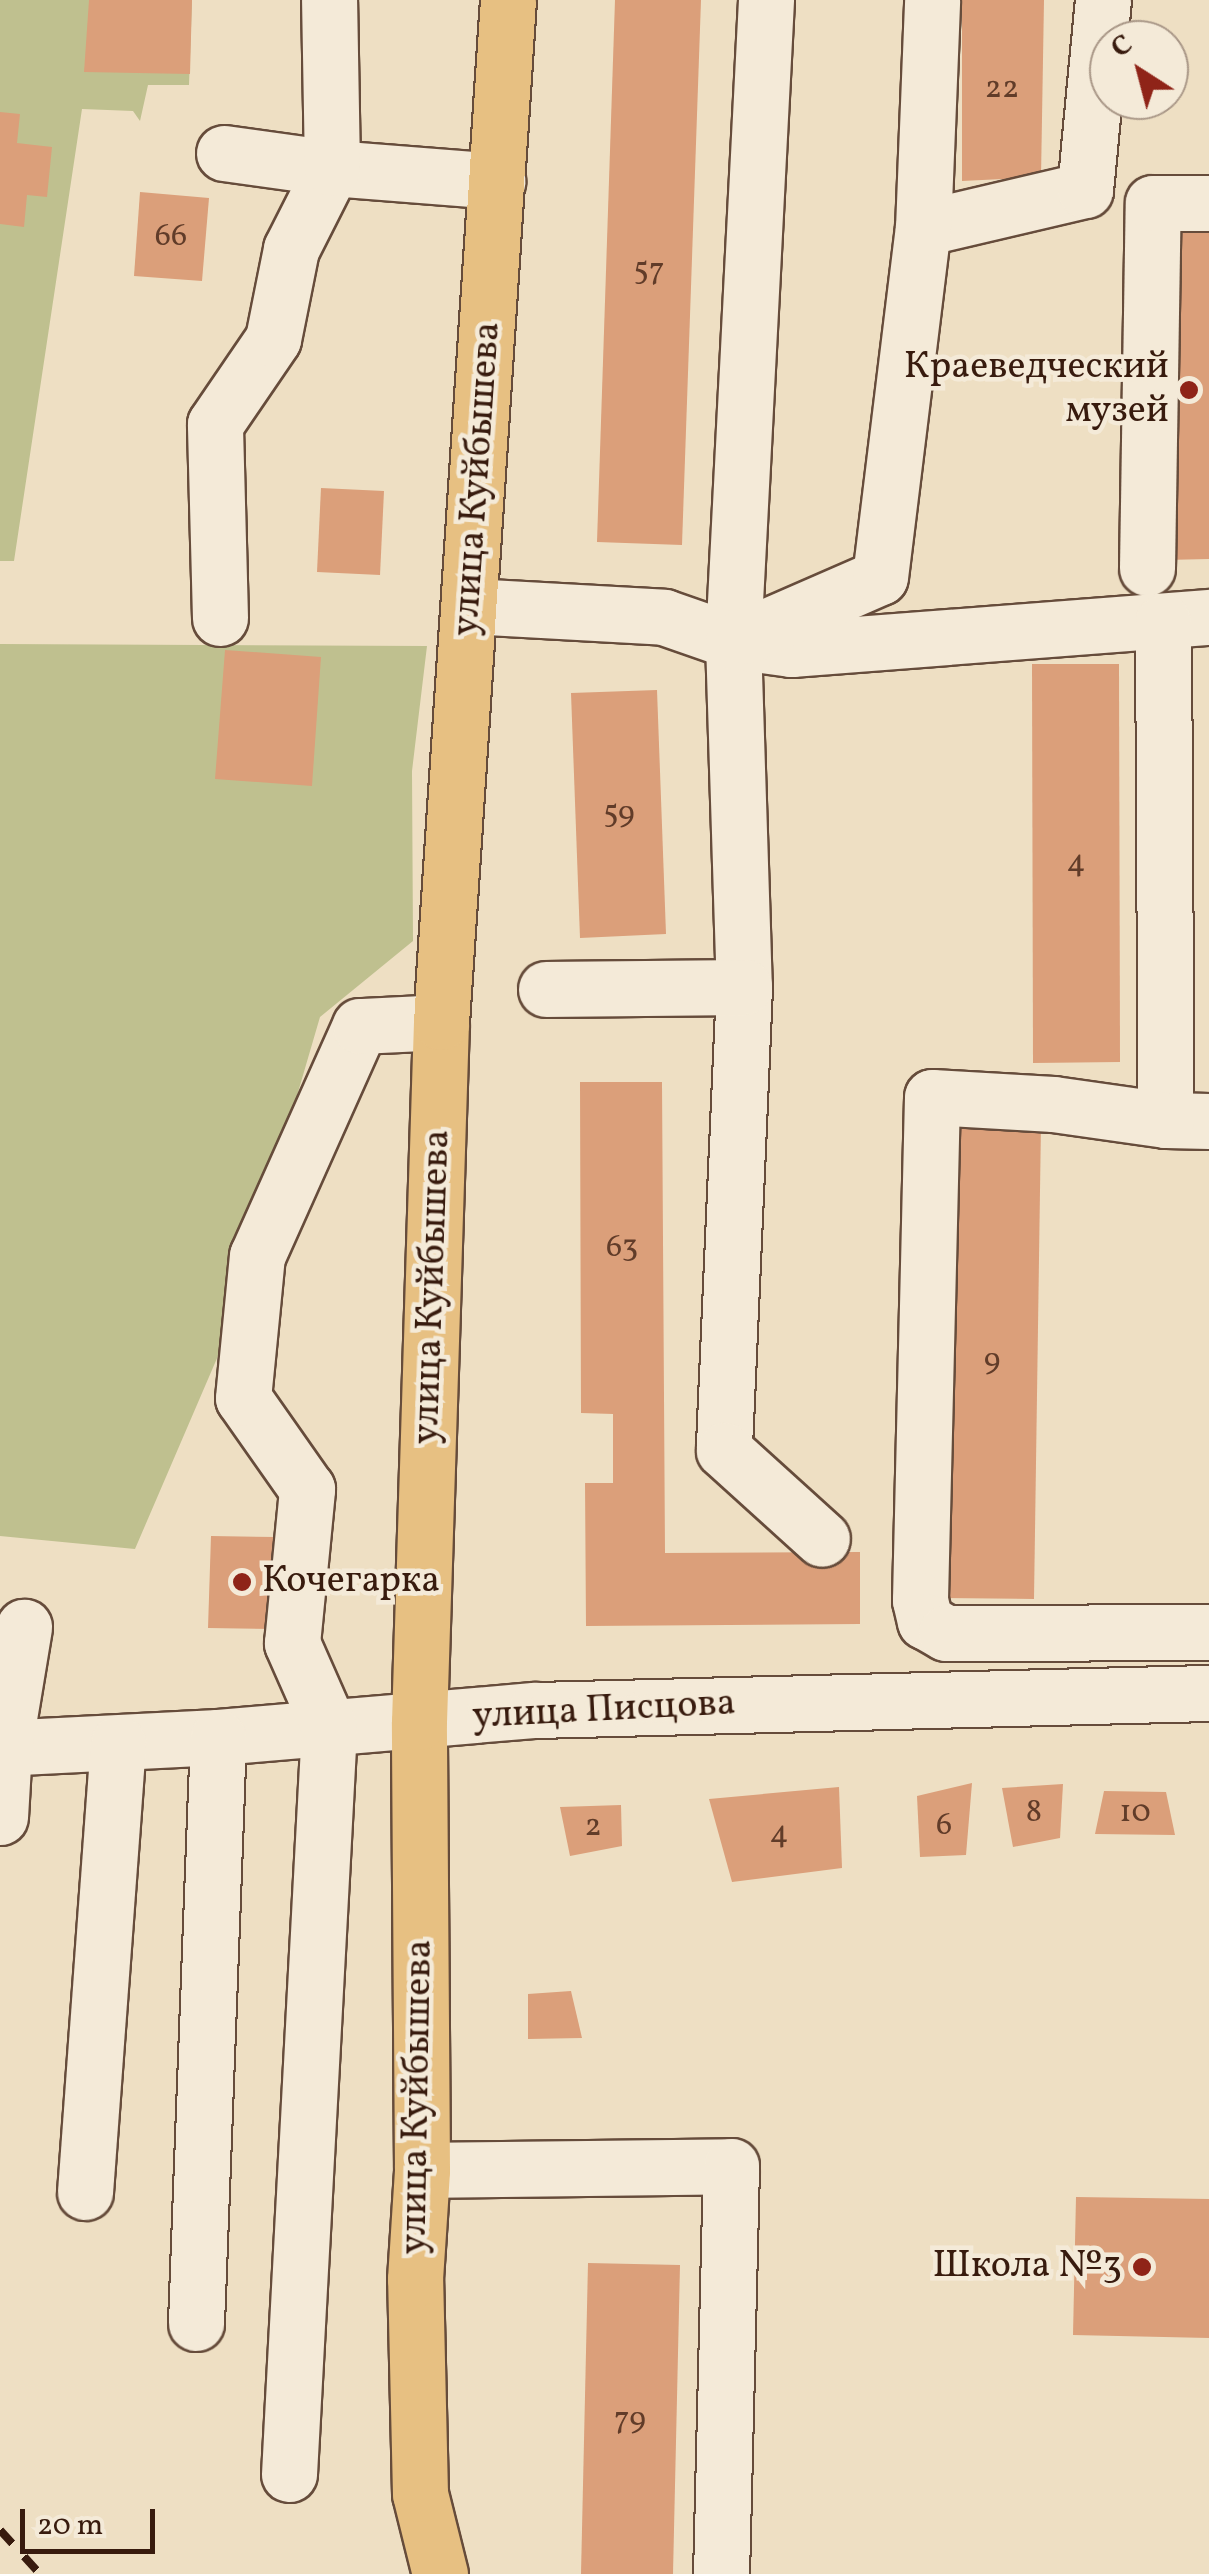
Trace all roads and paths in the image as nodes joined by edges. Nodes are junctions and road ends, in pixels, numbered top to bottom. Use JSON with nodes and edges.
{"nodes":[{"id":1,"x":329,"y":0,"type":"edge"},
{"id":2,"x":508,"y":0,"type":"edge"},
{"id":3,"x":766,"y":0,"type":"edge"},
{"id":4,"x":932,"y":0,"type":"edge"},
{"id":5,"x":1103,"y":0,"type":"edge"},
{"id":6,"x":224,"y":153,"type":"dead end"},
{"id":7,"x":332,"y":168,"type":"junction"},
{"id":8,"x":497,"y":181,"type":"junction"},
{"id":9,"x":1209,"y":203,"type":"edge"},
{"id":10,"x":923,"y":228,"type":"junction"},
{"id":11,"x":1147,"y":568,"type":"dead end"},
{"id":12,"x":470,"y":606,"type":"junction"},
{"id":13,"x":220,"y":618,"type":"dead end"},
{"id":14,"x":1186,"y":620,"type":"edge"},
{"id":15,"x":733,"y":641,"type":"junction"},
{"id":16,"x":744,"y":987,"type":"junction"},
{"id":17,"x":546,"y":990,"type":"dead end"},
{"id":18,"x":442,"y":1022,"type":"junction"},
{"id":19,"x":1187,"y":1120,"type":"edge"},
{"id":20,"x":822,"y":1539,"type":"dead end"},
{"id":21,"x":24,"y":1626,"type":"dead end"},
{"id":22,"x":1209,"y":1632,"type":"edge"},
{"id":23,"x":1209,"y":1693,"type":"edge"},
{"id":24,"x":419,"y":1722,"type":"junction"},
{"id":25,"x":329,"y":1727,"type":"junction"},
{"id":26,"x":218,"y":1738,"type":"junction"},
{"id":27,"x":118,"y":1743,"type":"junction"},
{"id":28,"x":2,"y":1748,"type":"edge"},
{"id":29,"x":0,"y":1818,"type":"edge"},
{"id":30,"x":422,"y":2170,"type":"junction"},
{"id":31,"x":85,"y":2192,"type":"dead end"},
{"id":32,"x":196,"y":2323,"type":"dead end"},
{"id":33,"x":288,"y":2474,"type":"dead end"},
{"id":34,"x":440,"y":2574,"type":"edge"},
{"id":35,"x":721,"y":2574,"type":"edge"}],
"edges":[{"from":1,"to":7,"type":"street"},
{"from":2,"to":8,"type":"main road","name":"улица Куйбышева"},
{"from":3,"to":15,"type":"street"},
{"from":4,"to":10,"type":"street"},
{"from":5,"to":10,"type":"street"},
{"from":6,"to":7,"type":"street"},
{"from":7,"to":8,"type":"street"},
{"from":7,"to":13,"type":"street"},
{"from":8,"to":12,"type":"main road","name":"улица Куйбышева"},
{"from":9,"to":11,"type":"street"},
{"from":10,"to":15,"type":"street"},
{"from":12,"to":15,"type":"street"},
{"from":12,"to":18,"type":"main road","name":"улица Куйбышева"},
{"from":14,"to":15,"type":"street"},
{"from":14,"to":19,"type":"street"},
{"from":15,"to":16,"type":"street"},
{"from":16,"to":17,"type":"street"},
{"from":16,"to":20,"type":"street"},
{"from":18,"to":24,"type":"main road","name":"улица Куйбышева"},
{"from":18,"to":25,"type":"street"},
{"from":19,"to":22,"type":"street"},
{"from":21,"to":28,"type":"street"},
{"from":23,"to":24,"type":"street","name":"улица Писцова"},
{"from":24,"to":25,"type":"street","name":"улица Писцова"},
{"from":24,"to":30,"type":"main road","name":"улица Куйбышева"},
{"from":25,"to":26,"type":"street","name":"улица Писцова"},
{"from":25,"to":33,"type":"street"},
{"from":26,"to":27,"type":"street","name":"улица Писцова"},
{"from":26,"to":32,"type":"street"},
{"from":27,"to":28,"type":"street","name":"улица Писцова"},
{"from":27,"to":31,"type":"street"},
{"from":28,"to":29,"type":"street"},
{"from":30,"to":34,"type":"main road","name":"улица Куйбышева"},
{"from":30,"to":35,"type":"street"}]}
